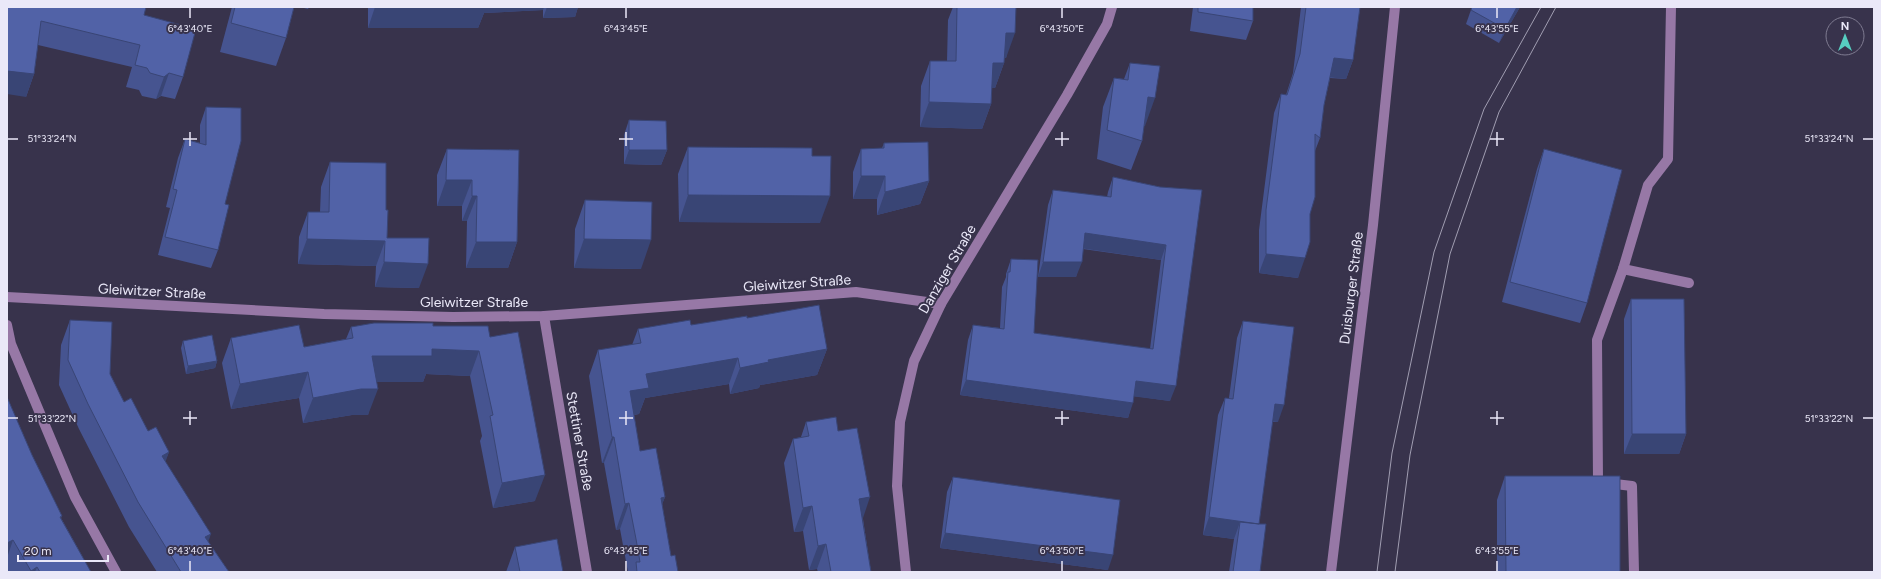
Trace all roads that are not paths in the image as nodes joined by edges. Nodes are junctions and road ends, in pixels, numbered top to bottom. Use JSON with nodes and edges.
{"nodes":[{"id":1,"x":1112,"y":7,"type":"edge"},
{"id":2,"x":1395,"y":7,"type":"edge"},
{"id":3,"x":1671,"y":7,"type":"edge"},
{"id":4,"x":1623,"y":269,"type":"junction"},
{"id":5,"x":1689,"y":283,"type":"dead end"},
{"id":6,"x":7,"y":297,"type":"edge"},
{"id":7,"x":941,"y":304,"type":"junction"},
{"id":8,"x":544,"y":316,"type":"junction"},
{"id":9,"x":7,"y":325,"type":"edge"},
{"id":10,"x":116,"y":572,"type":"edge"},
{"id":11,"x":587,"y":572,"type":"edge"},
{"id":12,"x":906,"y":572,"type":"edge"},
{"id":13,"x":1331,"y":572,"type":"edge"},
{"id":14,"x":1634,"y":572,"type":"edge"}],
"edges":[{"from":1,"to":7,"type":"street","name":"Danziger Straße"},
{"from":2,"to":13,"type":"street","name":"Duisburger Straße"},
{"from":3,"to":4,"type":"street"},
{"from":4,"to":5,"type":"street"},
{"from":4,"to":14,"type":"street"},
{"from":6,"to":8,"type":"street","name":"Gleiwitzer Straße"},
{"from":7,"to":8,"type":"street","name":"Gleiwitzer Straße"},
{"from":7,"to":12,"type":"street","name":"Danziger Straße"},
{"from":8,"to":11,"type":"street","name":"Stettiner Straße"},
{"from":9,"to":10,"type":"street"}]}
